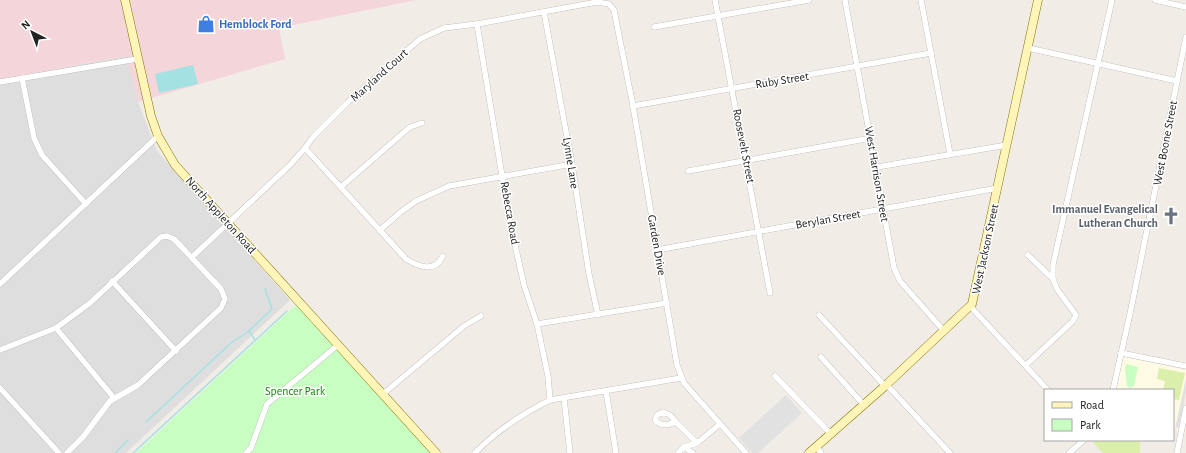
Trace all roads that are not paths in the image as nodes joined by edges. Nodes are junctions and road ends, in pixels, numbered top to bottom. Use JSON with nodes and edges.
{"nodes":[{"id":1,"x":125,"y":0,"type":"edge"},
{"id":2,"x":715,"y":0,"type":"edge"},
{"id":3,"x":809,"y":0,"type":"edge"},
{"id":4,"x":845,"y":0,"type":"edge"},
{"id":5,"x":921,"y":0,"type":"edge"},
{"id":6,"x":1038,"y":0,"type":"edge"},
{"id":7,"x":1112,"y":0,"type":"edge"},
{"id":8,"x":1155,"y":0,"type":"edge"},
{"id":9,"x":576,"y":3,"type":"edge"},
{"id":10,"x":1186,"y":7,"type":"edge"},
{"id":11,"x":544,"y":12,"type":"junction"},
{"id":12,"x":615,"y":15,"type":"joint"},
{"id":13,"x":718,"y":16,"type":"junction"},
{"id":14,"x":477,"y":24,"type":"junction"},
{"id":15,"x":654,"y":27,"type":"dead end"},
{"id":16,"x":1186,"y":37,"type":"edge"},
{"id":17,"x":1028,"y":48,"type":"junction"},
{"id":18,"x":931,"y":53,"type":"junction"},
{"id":19,"x":137,"y":59,"type":"junction"},
{"id":20,"x":1098,"y":64,"type":"junction"},
{"id":21,"x":858,"y":66,"type":"junction"},
{"id":22,"x":22,"y":78,"type":"junction"},
{"id":23,"x":0,"y":82,"type":"edge"},
{"id":24,"x":1177,"y":82,"type":"junction"},
{"id":25,"x":732,"y":88,"type":"junction"},
{"id":26,"x":633,"y":106,"type":"junction"},
{"id":27,"x":422,"y":123,"type":"dead end"},
{"id":28,"x":158,"y":136,"type":"junction"},
{"id":29,"x":871,"y":138,"type":"junction"},
{"id":30,"x":1006,"y":145,"type":"junction"},
{"id":31,"x":305,"y":148,"type":"junction"},
{"id":32,"x":950,"y":154,"type":"junction"},
{"id":33,"x":746,"y":160,"type":"junction"},
{"id":34,"x":572,"y":164,"type":"junction"},
{"id":35,"x":876,"y":167,"type":"junction"},
{"id":36,"x":688,"y":171,"type":"dead end"},
{"id":37,"x":503,"y":175,"type":"junction"},
{"id":38,"x":342,"y":186,"type":"junction"},
{"id":39,"x":998,"y":188,"type":"junction"},
{"id":40,"x":86,"y":204,"type":"junction"},
{"id":41,"x":884,"y":210,"type":"junction"},
{"id":42,"x":228,"y":223,"type":"junction"},
{"id":43,"x":380,"y":230,"type":"junction"},
{"id":44,"x":760,"y":232,"type":"junction"},
{"id":45,"x":657,"y":250,"type":"junction"},
{"id":46,"x":1028,"y":254,"type":"dead end"},
{"id":47,"x":444,"y":256,"type":"dead end"},
{"id":48,"x":192,"y":257,"type":"junction"},
{"id":49,"x":1052,"y":279,"type":"junction"},
{"id":50,"x":112,"y":281,"type":"junction"},
{"id":51,"x":0,"y":284,"type":"edge"},
{"id":52,"x":770,"y":293,"type":"dead end"},
{"id":53,"x":667,"y":303,"type":"junction"},
{"id":54,"x":970,"y":306,"type":"junction"},
{"id":55,"x":598,"y":314,"type":"junction"},
{"id":56,"x":820,"y":315,"type":"dead end"},
{"id":57,"x":482,"y":316,"type":"dead end"},
{"id":58,"x":537,"y":324,"type":"junction"},
{"id":59,"x":56,"y":328,"type":"junction"},
{"id":60,"x":944,"y":331,"type":"junction"},
{"id":61,"x":338,"y":345,"type":"junction"},
{"id":62,"x":0,"y":350,"type":"edge"},
{"id":63,"x":176,"y":351,"type":"junction"},
{"id":64,"x":1121,"y":353,"type":"junction"},
{"id":65,"x":821,"y":357,"type":"dead end"},
{"id":66,"x":1026,"y":365,"type":"junction"},
{"id":67,"x":1186,"y":366,"type":"edge"},
{"id":68,"x":775,"y":376,"type":"dead end"},
{"id":69,"x":682,"y":378,"type":"junction"},
{"id":70,"x":886,"y":385,"type":"junction"},
{"id":71,"x":0,"y":388,"type":"edge"},
{"id":72,"x":1047,"y":389,"type":"edge"},
{"id":73,"x":1112,"y":389,"type":"edge"},
{"id":74,"x":606,"y":391,"type":"junction"},
{"id":75,"x":383,"y":394,"type":"junction"},
{"id":76,"x":114,"y":398,"type":"junction"},
{"id":77,"x":564,"y":398,"type":"junction"},
{"id":78,"x":550,"y":400,"type":"junction"},
{"id":79,"x":863,"y":404,"type":"junction"},
{"id":80,"x":1186,"y":408,"type":"edge"},
{"id":81,"x":676,"y":422,"type":"dead end"},
{"id":82,"x":720,"y":424,"type":"junction"},
{"id":83,"x":830,"y":433,"type":"junction"},
{"id":84,"x":1183,"y":440,"type":"edge"},
{"id":85,"x":1083,"y":441,"type":"edge"},
{"id":86,"x":696,"y":443,"type":"junction"},
{"id":87,"x":816,"y":446,"type":"junction"},
{"id":88,"x":684,"y":447,"type":"junction"},
{"id":89,"x":59,"y":453,"type":"edge"},
{"id":90,"x":67,"y":453,"type":"edge"},
{"id":91,"x":246,"y":453,"type":"edge"},
{"id":92,"x":436,"y":453,"type":"edge"},
{"id":93,"x":475,"y":453,"type":"edge"},
{"id":94,"x":570,"y":453,"type":"edge"},
{"id":95,"x":616,"y":453,"type":"edge"},
{"id":96,"x":678,"y":453,"type":"edge"},
{"id":97,"x":693,"y":453,"type":"edge"},
{"id":98,"x":746,"y":453,"type":"edge"},
{"id":99,"x":809,"y":453,"type":"edge"},
{"id":100,"x":821,"y":453,"type":"edge"},
{"id":101,"x":950,"y":453,"type":"edge"},
{"id":102,"x":1069,"y":453,"type":"edge"},
{"id":103,"x":1177,"y":453,"type":"edge"}],
"edges":[{"from":1,"to":19,"type":"main road","name":"North Appleton Road"},
{"from":2,"to":13,"type":"street","name":"Roosevelt Street"},
{"from":3,"to":13,"type":"street"},
{"from":4,"to":21,"type":"street","name":"West Harrison Street"},
{"from":5,"to":18,"type":"street"},
{"from":6,"to":17,"type":"main road","name":"West Jackson Street"},
{"from":7,"to":20,"type":"street"},
{"from":8,"to":10,"type":"street"},
{"from":9,"to":11,"type":"street","name":"Maryland Court"},
{"from":9,"to":12,"type":"street","name":"Maryland Court"},
{"from":11,"to":14,"type":"street","name":"Maryland Court"},
{"from":11,"to":34,"type":"street","name":"Lynne Lane"},
{"from":12,"to":26,"type":"street","name":"Garden Drive"},
{"from":13,"to":15,"type":"street"},
{"from":13,"to":25,"type":"street","name":"Roosevelt Street"},
{"from":14,"to":31,"type":"street","name":"Maryland Court"},
{"from":14,"to":37,"type":"street","name":"Rebecca Road"},
{"from":16,"to":24,"type":"street","name":"West Boone Street"},
{"from":17,"to":20,"type":"street"},
{"from":17,"to":30,"type":"main road","name":"West Jackson Street"},
{"from":18,"to":21,"type":"street","name":"Ruby Street"},
{"from":18,"to":32,"type":"street"},
{"from":19,"to":22,"type":"street"},
{"from":19,"to":28,"type":"main road","name":"North Appleton Road"},
{"from":20,"to":24,"type":"street"},
{"from":20,"to":49,"type":"street"},
{"from":21,"to":25,"type":"street","name":"Ruby Street"},
{"from":21,"to":29,"type":"street","name":"West Harrison Street"},
{"from":22,"to":23,"type":"street"},
{"from":22,"to":40,"type":"street"},
{"from":24,"to":64,"type":"street","name":"West Boone Street"},
{"from":25,"to":26,"type":"street","name":"Ruby Street"},
{"from":25,"to":33,"type":"street","name":"Roosevelt Street"},
{"from":26,"to":45,"type":"street","name":"Garden Drive"},
{"from":27,"to":38,"type":"street"},
{"from":28,"to":40,"type":"street"},
{"from":28,"to":42,"type":"main road","name":"North Appleton Road"},
{"from":29,"to":33,"type":"street"},
{"from":29,"to":35,"type":"street","name":"West Harrison Street"},
{"from":30,"to":32,"type":"street"},
{"from":30,"to":39,"type":"main road","name":"West Jackson Street"},
{"from":31,"to":38,"type":"street"},
{"from":31,"to":42,"type":"street","name":"Maryland Court"},
{"from":32,"to":35,"type":"street"},
{"from":33,"to":36,"type":"street"},
{"from":33,"to":44,"type":"street","name":"Roosevelt Street"},
{"from":34,"to":37,"type":"street"},
{"from":34,"to":55,"type":"street","name":"Lynne Lane"},
{"from":35,"to":41,"type":"street","name":"West Harrison Street"},
{"from":37,"to":43,"type":"street"},
{"from":37,"to":58,"type":"street","name":"Rebecca Road"},
{"from":38,"to":43,"type":"street"},
{"from":39,"to":41,"type":"street","name":"Berylan Street"},
{"from":39,"to":54,"type":"main road","name":"West Jackson Street"},
{"from":40,"to":51,"type":"street"},
{"from":41,"to":44,"type":"street","name":"Berylan Street"},
{"from":41,"to":60,"type":"street","name":"West Harrison Street"},
{"from":42,"to":48,"type":"street","name":"Maryland Court"},
{"from":42,"to":61,"type":"main road","name":"North Appleton Road"},
{"from":43,"to":47,"type":"street"},
{"from":44,"to":45,"type":"street","name":"Berylan Street"},
{"from":44,"to":52,"type":"street","name":"Roosevelt Street"},
{"from":45,"to":53,"type":"street","name":"Garden Drive"},
{"from":46,"to":49,"type":"street"},
{"from":48,"to":50,"type":"street"},
{"from":48,"to":63,"type":"street"},
{"from":49,"to":66,"type":"street"},
{"from":50,"to":59,"type":"street"},
{"from":50,"to":63,"type":"street"},
{"from":53,"to":55,"type":"street"},
{"from":53,"to":69,"type":"street","name":"Garden Drive"},
{"from":54,"to":60,"type":"main road","name":"West Jackson Street"},
{"from":54,"to":66,"type":"street"},
{"from":55,"to":58,"type":"street"},
{"from":56,"to":70,"type":"street"},
{"from":57,"to":75,"type":"street"},
{"from":58,"to":78,"type":"street","name":"Rebecca Road"},
{"from":59,"to":62,"type":"street"},
{"from":59,"to":76,"type":"street"},
{"from":60,"to":70,"type":"main road","name":"West Jackson Street"},
{"from":61,"to":75,"type":"main road","name":"North Appleton Road"},
{"from":61,"to":91,"type":"street"},
{"from":63,"to":76,"type":"street"},
{"from":64,"to":67,"type":"street"},
{"from":64,"to":73,"type":"street","name":"West Boone Street"},
{"from":65,"to":79,"type":"street"},
{"from":66,"to":72,"type":"street"},
{"from":68,"to":83,"type":"street"},
{"from":69,"to":74,"type":"street"},
{"from":69,"to":82,"type":"street","name":"Garden Drive"},
{"from":70,"to":79,"type":"main road","name":"West Jackson Street"},
{"from":70,"to":101,"type":"street"},
{"from":71,"to":89,"type":"street"},
{"from":74,"to":77,"type":"street"},
{"from":74,"to":95,"type":"street"},
{"from":75,"to":92,"type":"main road","name":"North Appleton Road"},
{"from":76,"to":90,"type":"street"},
{"from":77,"to":78,"type":"street"},
{"from":77,"to":94,"type":"street"},
{"from":78,"to":93,"type":"street"},
{"from":79,"to":83,"type":"main road","name":"West Jackson Street"},
{"from":80,"to":84,"type":"street"},
{"from":81,"to":86,"type":"street"},
{"from":82,"to":86,"type":"street"},
{"from":82,"to":98,"type":"street","name":"Garden Drive"},
{"from":83,"to":87,"type":"main road","name":"West Jackson Street"},
{"from":84,"to":103,"type":"street"},
{"from":85,"to":102,"type":"street"},
{"from":86,"to":88,"type":"street"},
{"from":87,"to":99,"type":"main road","name":"West Jackson Street"},
{"from":87,"to":100,"type":"street"},
{"from":88,"to":96,"type":"street"},
{"from":88,"to":97,"type":"street"}]}
